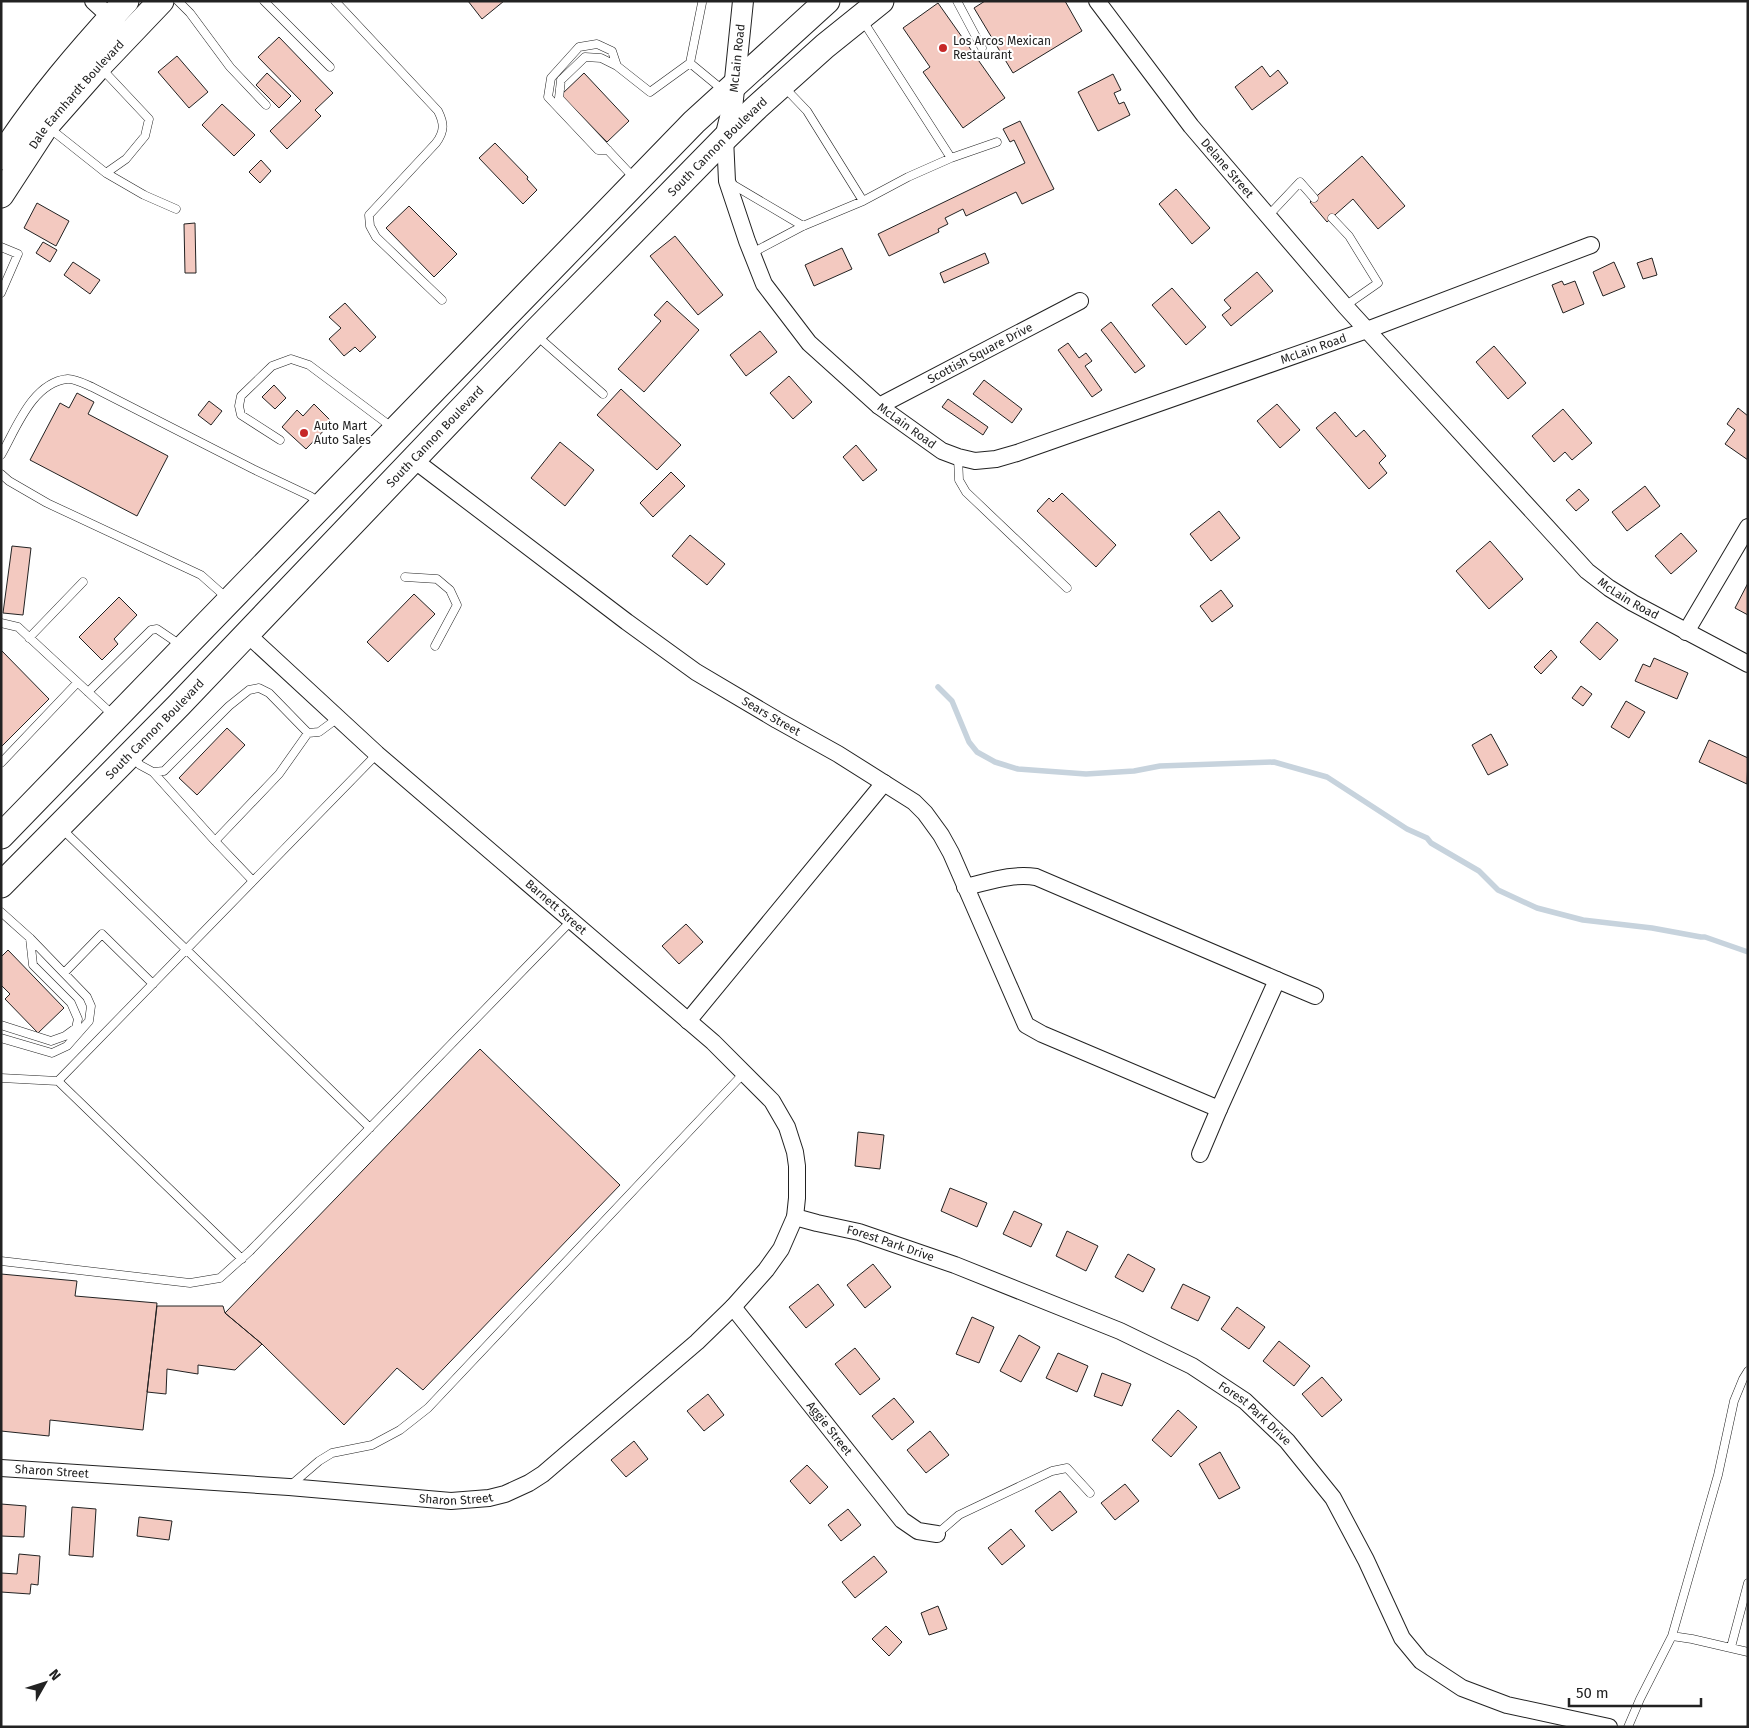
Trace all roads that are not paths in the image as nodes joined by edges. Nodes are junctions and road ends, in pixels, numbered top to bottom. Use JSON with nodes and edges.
{"nodes":[{"id":1,"x":161,"y":1,"type":"edge"},
{"id":2,"x":178,"y":1,"type":"edge"},
{"id":3,"x":264,"y":1,"type":"edge"},
{"id":4,"x":335,"y":1,"type":"edge"},
{"id":5,"x":743,"y":1,"type":"edge"},
{"id":6,"x":827,"y":1,"type":"edge"},
{"id":7,"x":880,"y":1,"type":"edge"},
{"id":8,"x":957,"y":1,"type":"edge"},
{"id":9,"x":1097,"y":1,"type":"edge"},
{"id":10,"x":702,"y":3,"type":"dead end"},
{"id":11,"x":110,"y":7,"type":"edge"},
{"id":12,"x":861,"y":18,"type":"junction"},
{"id":13,"x":129,"y":34,"type":"junction"},
{"id":14,"x":982,"y":48,"type":"dead end"},
{"id":15,"x":690,"y":63,"type":"junction"},
{"id":16,"x":99,"y":66,"type":"junction"},
{"id":17,"x":617,"y":66,"type":"junction"},
{"id":18,"x":330,"y":67,"type":"dead end"},
{"id":19,"x":782,"y":85,"type":"junction"},
{"id":20,"x":730,"y":87,"type":"junction"},
{"id":21,"x":266,"y":105,"type":"dead end"},
{"id":22,"x":46,"y":126,"type":"junction"},
{"id":23,"x":725,"y":138,"type":"junction"},
{"id":24,"x":997,"y":142,"type":"dead end"},
{"id":25,"x":608,"y":150,"type":"junction"},
{"id":26,"x":1,"y":157,"type":"edge"},
{"id":27,"x":951,"y":158,"type":"junction"},
{"id":28,"x":106,"y":173,"type":"junction"},
{"id":29,"x":636,"y":180,"type":"junction"},
{"id":30,"x":728,"y":181,"type":"junction"},
{"id":31,"x":1,"y":195,"type":"edge"},
{"id":32,"x":1314,"y":198,"type":"dead end"},
{"id":33,"x":863,"y":201,"type":"junction"},
{"id":34,"x":176,"y":209,"type":"dead end"},
{"id":35,"x":1268,"y":216,"type":"junction"},
{"id":36,"x":1332,"y":218,"type":"dead end"},
{"id":37,"x":803,"y":226,"type":"junction"},
{"id":38,"x":1591,"y":246,"type":"dead end"},
{"id":39,"x":1,"y":247,"type":"edge"},
{"id":40,"x":752,"y":253,"type":"junction"},
{"id":41,"x":1,"y":293,"type":"edge"},
{"id":42,"x":442,"y":300,"type":"dead end"},
{"id":43,"x":1080,"y":301,"type":"dead end"},
{"id":44,"x":1345,"y":306,"type":"junction"},
{"id":45,"x":1367,"y":330,"type":"junction"},
{"id":46,"x":534,"y":333,"type":"junction"},
{"id":47,"x":603,"y":394,"type":"dead end"},
{"id":48,"x":879,"y":406,"type":"junction"},
{"id":49,"x":395,"y":429,"type":"junction"},
{"id":50,"x":280,"y":440,"type":"dead end"},
{"id":51,"x":1,"y":455,"type":"edge"},
{"id":52,"x":958,"y":457,"type":"junction"},
{"id":53,"x":414,"y":460,"type":"junction"},
{"id":54,"x":1,"y":474,"type":"edge"},
{"id":55,"x":314,"y":513,"type":"junction"},
{"id":56,"x":1748,"y":527,"type":"edge"},
{"id":57,"x":405,"y":577,"type":"dead end"},
{"id":58,"x":83,"y":582,"type":"dead end"},
{"id":59,"x":1067,"y":588,"type":"dead end"},
{"id":60,"x":229,"y":600,"type":"junction"},
{"id":61,"x":1,"y":623,"type":"edge"},
{"id":62,"x":1686,"y":632,"type":"junction"},
{"id":63,"x":247,"y":634,"type":"junction"},
{"id":64,"x":29,"y":638,"type":"junction"},
{"id":65,"x":435,"y":646,"type":"dead end"},
{"id":66,"x":184,"y":647,"type":"junction"},
{"id":67,"x":1748,"y":664,"type":"edge"},
{"id":68,"x":77,"y":682,"type":"junction"},
{"id":69,"x":88,"y":692,"type":"junction"},
{"id":70,"x":116,"y":717,"type":"junction"},
{"id":71,"x":338,"y":718,"type":"junction"},
{"id":72,"x":308,"y":733,"type":"junction"},
{"id":73,"x":377,"y":754,"type":"junction"},
{"id":74,"x":130,"y":755,"type":"junction"},
{"id":75,"x":1,"y":763,"type":"edge"},
{"id":76,"x":153,"y":772,"type":"junction"},
{"id":77,"x":884,"y":783,"type":"junction"},
{"id":78,"x":59,"y":826,"type":"junction"},
{"id":79,"x":1,"y":836,"type":"edge"},
{"id":80,"x":215,"y":841,"type":"junction"},
{"id":81,"x":253,"y":881,"type":"junction"},
{"id":82,"x":1,"y":885,"type":"edge"},
{"id":83,"x":965,"y":888,"type":"junction"},
{"id":84,"x":1,"y":912,"type":"edge"},
{"id":85,"x":572,"y":920,"type":"junction"},
{"id":86,"x":30,"y":938,"type":"junction"},
{"id":87,"x":187,"y":949,"type":"junction"},
{"id":88,"x":64,"y":973,"type":"junction"},
{"id":89,"x":1276,"y":980,"type":"junction"},
{"id":90,"x":153,"y":984,"type":"junction"},
{"id":91,"x":1315,"y":996,"type":"dead end"},
{"id":92,"x":688,"y":1020,"type":"junction"},
{"id":93,"x":1,"y":1025,"type":"edge"},
{"id":94,"x":1,"y":1038,"type":"edge"},
{"id":95,"x":744,"y":1073,"type":"junction"},
{"id":96,"x":1,"y":1078,"type":"edge"},
{"id":97,"x":58,"y":1081,"type":"junction"},
{"id":98,"x":1220,"y":1109,"type":"junction"},
{"id":99,"x":370,"y":1128,"type":"junction"},
{"id":100,"x":1200,"y":1154,"type":"dead end"},
{"id":101,"x":795,"y":1217,"type":"junction"},
{"id":102,"x":242,"y":1259,"type":"junction"},
{"id":103,"x":1,"y":1261,"type":"edge"},
{"id":104,"x":733,"y":1307,"type":"junction"},
{"id":105,"x":1748,"y":1371,"type":"edge"},
{"id":106,"x":1,"y":1468,"type":"edge"},
{"id":107,"x":289,"y":1486,"type":"junction"},
{"id":108,"x":1090,"y":1492,"type":"dead end"},
{"id":109,"x":937,"y":1534,"type":"joint"},
{"id":110,"x":1748,"y":1583,"type":"edge"},
{"id":111,"x":1672,"y":1636,"type":"junction"},
{"id":112,"x":1731,"y":1647,"type":"junction"},
{"id":113,"x":1748,"y":1652,"type":"edge"},
{"id":114,"x":1609,"y":1727,"type":"edge"},
{"id":115,"x":1628,"y":1727,"type":"edge"}],
"edges":[{"from":1,"to":13,"type":"main road","name":"Dale Earnhardt Boulevard"},
{"from":2,"to":21,"type":"lane"},
{"from":3,"to":18,"type":"lane"},
{"from":4,"to":42,"type":"lane"},
{"from":5,"to":20,"type":"street","name":"McLain Road"},
{"from":6,"to":20,"type":"main road"},
{"from":7,"to":12,"type":"main road","name":"South Cannon Boulevard"},
{"from":8,"to":14,"type":"lane"},
{"from":9,"to":35,"type":"street","name":"Delane Street"},
{"from":10,"to":15,"type":"lane"},
{"from":11,"to":13,"type":"street"},
{"from":11,"to":26,"type":"main road","name":"Dale Earnhardt Boulevard"},
{"from":12,"to":19,"type":"main road","name":"South Cannon Boulevard"},
{"from":12,"to":27,"type":"lane"},
{"from":13,"to":16,"type":"main road","name":"Dale Earnhardt Boulevard"},
{"from":15,"to":17,"type":"lane"},
{"from":15,"to":20,"type":"lane"},
{"from":16,"to":22,"type":"main road","name":"Dale Earnhardt Boulevard"},
{"from":16,"to":28,"type":"lane"},
{"from":17,"to":25,"type":"lane"},
{"from":17,"to":25,"type":"lane"},
{"from":19,"to":23,"type":"main road","name":"South Cannon Boulevard"},
{"from":19,"to":33,"type":"lane"},
{"from":20,"to":23,"type":"street","name":"McLain Road"},
{"from":20,"to":29,"type":"main road"},
{"from":22,"to":28,"type":"lane"},
{"from":22,"to":31,"type":"main road","name":"Dale Earnhardt Boulevard"},
{"from":23,"to":30,"type":"street","name":"McLain Road"},
{"from":23,"to":46,"type":"main road","name":"South Cannon Boulevard"},
{"from":24,"to":27,"type":"lane"},
{"from":25,"to":29,"type":"lane"},
{"from":27,"to":33,"type":"lane"},
{"from":28,"to":34,"type":"lane"},
{"from":29,"to":49,"type":"main road"},
{"from":30,"to":37,"type":"lane"},
{"from":30,"to":40,"type":"street","name":"McLain Road"},
{"from":32,"to":35,"type":"lane"},
{"from":33,"to":37,"type":"lane"},
{"from":35,"to":44,"type":"street","name":"Delane Street"},
{"from":36,"to":44,"type":"lane"},
{"from":37,"to":40,"type":"lane"},
{"from":38,"to":45,"type":"street","name":"McLain Road"},
{"from":39,"to":41,"type":"lane"},
{"from":40,"to":48,"type":"street","name":"McLain Road"},
{"from":43,"to":48,"type":"street","name":"Scottish Square Drive"},
{"from":44,"to":45,"type":"street","name":"Delane Street"},
{"from":45,"to":52,"type":"street","name":"McLain Road"},
{"from":45,"to":62,"type":"street","name":"McLain Road"},
{"from":46,"to":47,"type":"lane"},
{"from":46,"to":53,"type":"main road","name":"South Cannon Boulevard"},
{"from":48,"to":52,"type":"street","name":"McLain Road"},
{"from":49,"to":50,"type":"lane"},
{"from":49,"to":55,"type":"main road"},
{"from":51,"to":55,"type":"lane"},
{"from":52,"to":59,"type":"lane"},
{"from":53,"to":63,"type":"main road","name":"South Cannon Boulevard"},
{"from":53,"to":77,"type":"street","name":"Sears Street"},
{"from":54,"to":60,"type":"lane"},
{"from":55,"to":60,"type":"main road"},
{"from":55,"to":63,"type":"main road"},
{"from":56,"to":62,"type":"street"},
{"from":57,"to":65,"type":"lane"},
{"from":58,"to":64,"type":"lane"},
{"from":60,"to":66,"type":"main road"},
{"from":61,"to":64,"type":"lane"},
{"from":62,"to":67,"type":"street","name":"McLain Road"},
{"from":63,"to":71,"type":"street","name":"Barnett Street"},
{"from":63,"to":74,"type":"main road","name":"South Cannon Boulevard"},
{"from":64,"to":68,"type":"lane"},
{"from":66,"to":69,"type":"lane"},
{"from":66,"to":70,"type":"main road"},
{"from":68,"to":69,"type":"lane"},
{"from":68,"to":75,"type":"lane"},
{"from":69,"to":70,"type":"lane"},
{"from":70,"to":79,"type":"main road"},
{"from":71,"to":72,"type":"lane"},
{"from":71,"to":73,"type":"street","name":"Barnett Street"},
{"from":72,"to":76,"type":"lane"},
{"from":72,"to":80,"type":"lane"},
{"from":73,"to":81,"type":"lane"},
{"from":73,"to":85,"type":"street","name":"Barnett Street"},
{"from":74,"to":76,"type":"lane"},
{"from":74,"to":78,"type":"main road","name":"South Cannon Boulevard"},
{"from":76,"to":80,"type":"lane"},
{"from":77,"to":83,"type":"street","name":"Sears Street"},
{"from":77,"to":92,"type":"street"},
{"from":78,"to":82,"type":"main road","name":"South Cannon Boulevard"},
{"from":78,"to":87,"type":"lane"},
{"from":80,"to":81,"type":"lane"},
{"from":81,"to":87,"type":"lane"},
{"from":83,"to":89,"type":"street"},
{"from":83,"to":98,"type":"street","name":"Sears Street"},
{"from":84,"to":86,"type":"lane"},
{"from":85,"to":92,"type":"street","name":"Barnett Street"},
{"from":85,"to":99,"type":"lane"},
{"from":86,"to":88,"type":"lane"},
{"from":86,"to":93,"type":"lane"},
{"from":87,"to":90,"type":"lane"},
{"from":87,"to":99,"type":"lane"},
{"from":88,"to":90,"type":"lane"},
{"from":88,"to":94,"type":"lane"},
{"from":89,"to":91,"type":"street"},
{"from":89,"to":98,"type":"street"},
{"from":90,"to":97,"type":"lane"},
{"from":92,"to":95,"type":"street","name":"Barnett Street"},
{"from":95,"to":101,"type":"street","name":"Barnett Street"},
{"from":95,"to":107,"type":"lane"},
{"from":96,"to":97,"type":"lane"},
{"from":97,"to":102,"type":"lane"},
{"from":98,"to":100,"type":"street"},
{"from":99,"to":102,"type":"lane"},
{"from":101,"to":104,"type":"street","name":"Sharon Street"},
{"from":101,"to":114,"type":"street","name":"Forest Park Drive"},
{"from":102,"to":103,"type":"lane"},
{"from":104,"to":107,"type":"street","name":"Sharon Street"},
{"from":104,"to":109,"type":"street","name":"Aggie Street"},
{"from":105,"to":111,"type":"lane"},
{"from":106,"to":107,"type":"street","name":"Sharon Street"},
{"from":108,"to":109,"type":"lane"},
{"from":110,"to":112,"type":"lane"},
{"from":111,"to":112,"type":"lane"},
{"from":111,"to":115,"type":"lane"},
{"from":112,"to":113,"type":"lane"}]}
